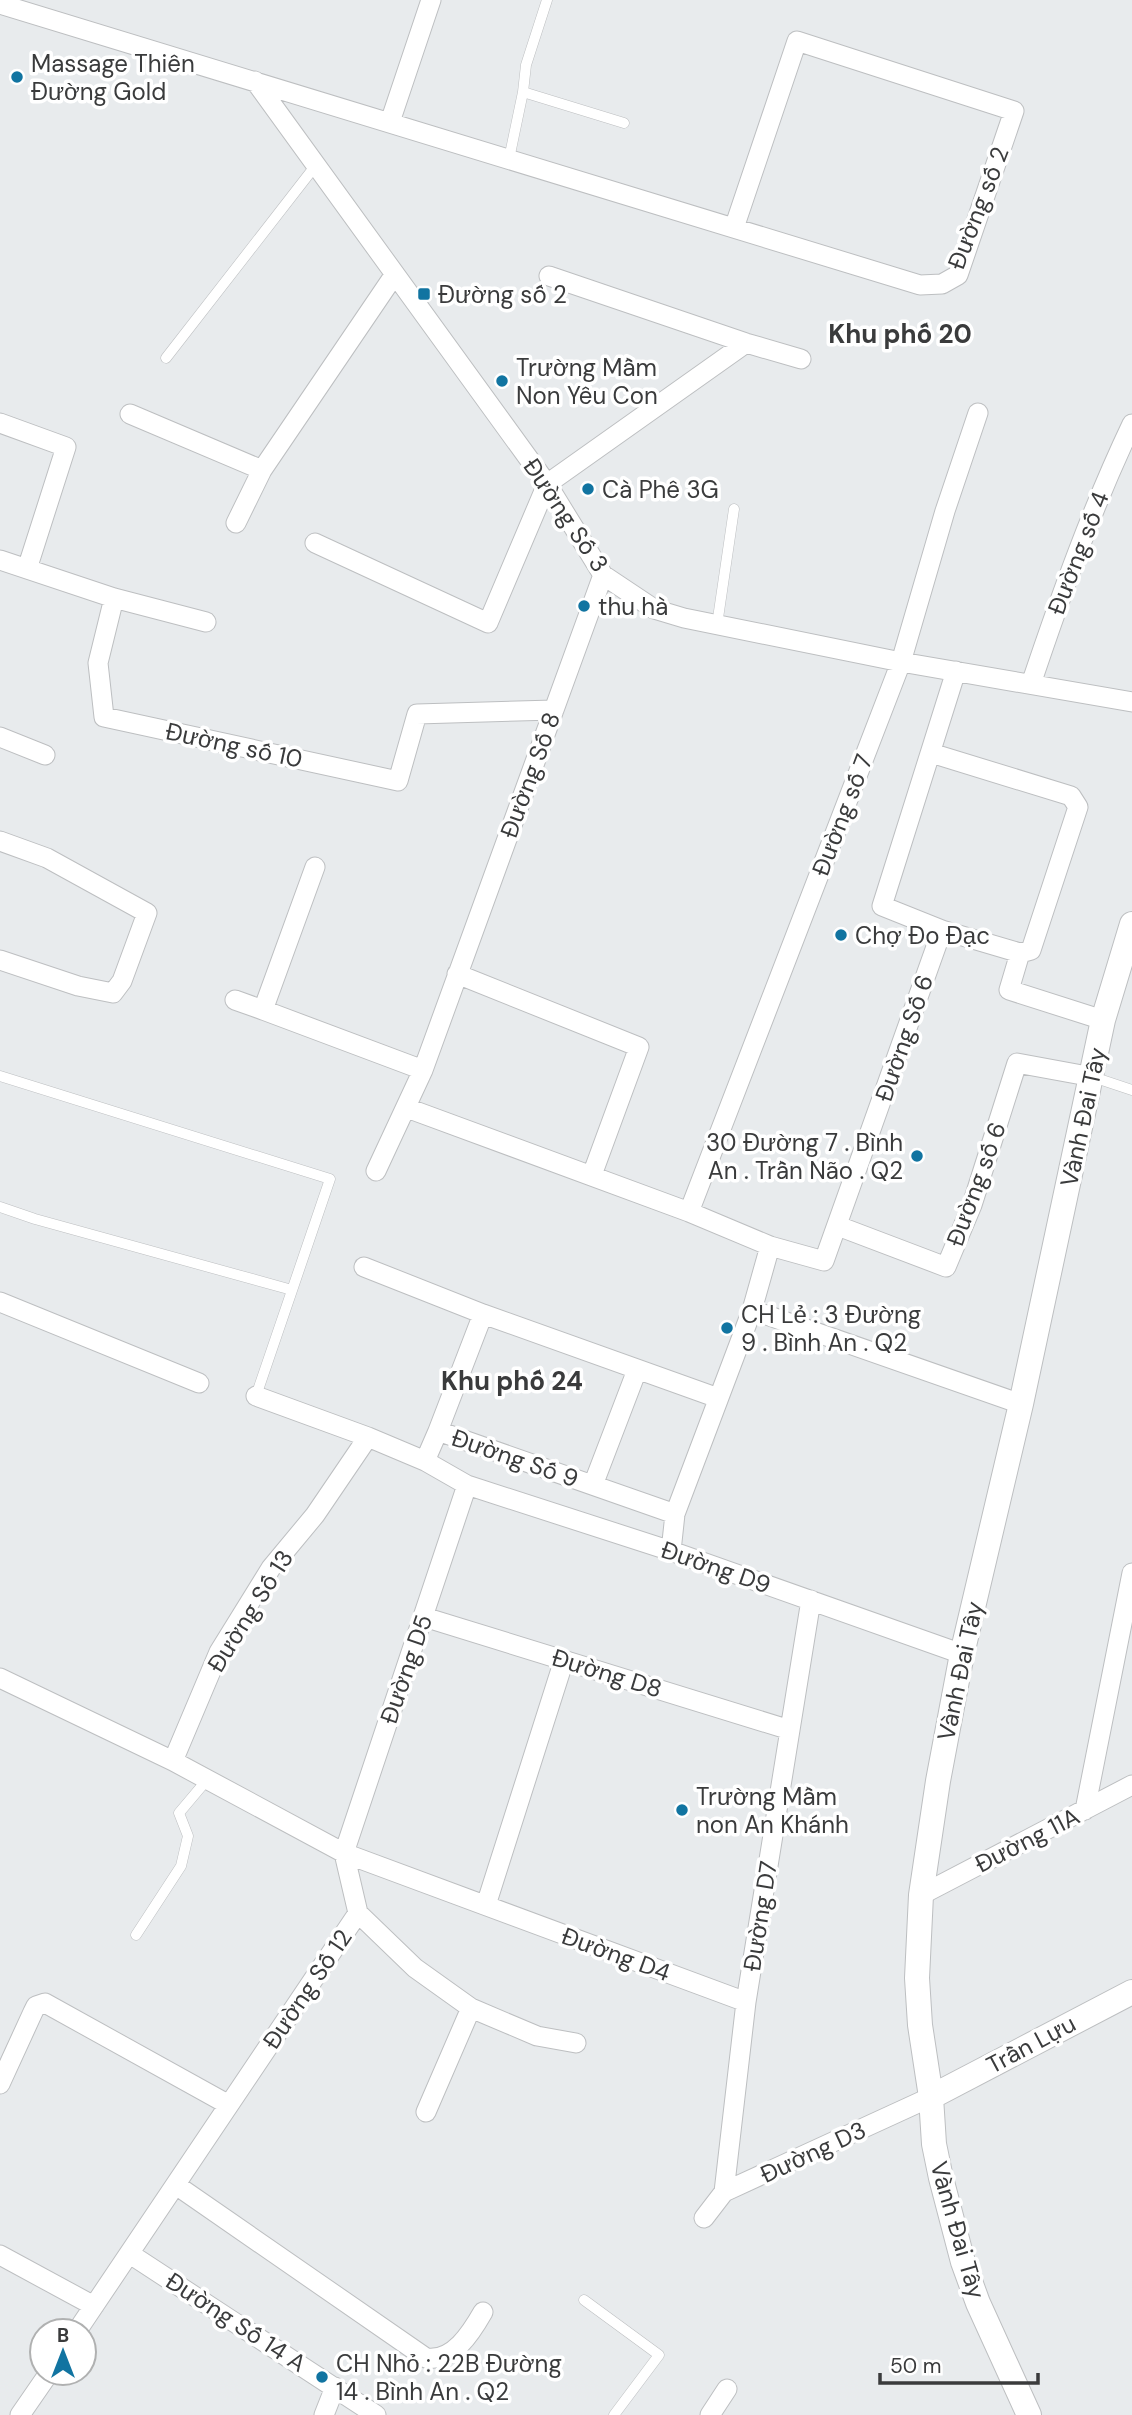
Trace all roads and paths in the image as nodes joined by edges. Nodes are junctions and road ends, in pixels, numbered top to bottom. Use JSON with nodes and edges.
{"nodes":[{"id":1,"x":431,"y":0,"type":"edge"},
{"id":2,"x":547,"y":0,"type":"edge"},
{"id":3,"x":0,"y":4,"type":"edge"},
{"id":4,"x":255,"y":81,"type":"junction"},
{"id":5,"x":523,"y":92,"type":"junction"},
{"id":6,"x":390,"y":122,"type":"junction"},
{"id":7,"x":624,"y":123,"type":"dead end"},
{"id":8,"x":509,"y":159,"type":"junction"},
{"id":9,"x":316,"y":165,"type":"junction"},
{"id":10,"x":734,"y":228,"type":"junction"},
{"id":11,"x":395,"y":274,"type":"junction"},
{"id":12,"x":550,"y":276,"type":"dead end"},
{"id":13,"x":746,"y":343,"type":"junction"},
{"id":14,"x":166,"y":358,"type":"dead end"},
{"id":15,"x":801,"y":359,"type":"dead end"},
{"id":16,"x":978,"y":413,"type":"dead end"},
{"id":17,"x":130,"y":414,"type":"dead end"},
{"id":18,"x":0,"y":423,"type":"edge"},
{"id":19,"x":1132,"y":424,"type":"edge"},
{"id":20,"x":262,"y":470,"type":"junction"},
{"id":21,"x":547,"y":484,"type":"junction"},
{"id":22,"x":734,"y":509,"type":"dead end"},
{"id":23,"x":236,"y":523,"type":"dead end"},
{"id":24,"x":315,"y":543,"type":"dead end"},
{"id":25,"x":0,"y":560,"type":"edge"},
{"id":26,"x":27,"y":569,"type":"junction"},
{"id":27,"x":603,"y":576,"type":"junction"},
{"id":28,"x":114,"y":598,"type":"junction"},
{"id":29,"x":206,"y":622,"type":"dead end"},
{"id":30,"x":717,"y":625,"type":"junction"},
{"id":31,"x":901,"y":662,"type":"junction"},
{"id":32,"x":956,"y":671,"type":"junction"},
{"id":33,"x":1031,"y":684,"type":"junction"},
{"id":34,"x":1132,"y":702,"type":"edge"},
{"id":35,"x":554,"y":710,"type":"junction"},
{"id":36,"x":0,"y":737,"type":"edge"},
{"id":37,"x":931,"y":752,"type":"junction"},
{"id":38,"x":45,"y":755,"type":"dead end"},
{"id":39,"x":0,"y":841,"type":"edge"},
{"id":40,"x":314,"y":867,"type":"dead end"},
{"id":41,"x":1132,"y":925,"type":"edge"},
{"id":42,"x":942,"y":930,"type":"junction"},
{"id":43,"x":1020,"y":953,"type":"junction"},
{"id":44,"x":0,"y":960,"type":"edge"},
{"id":45,"x":457,"y":974,"type":"junction"},
{"id":46,"x":235,"y":1000,"type":"dead end"},
{"id":47,"x":263,"y":1010,"type":"junction"},
{"id":48,"x":1103,"y":1020,"type":"junction"},
{"id":49,"x":423,"y":1070,"type":"junction"},
{"id":50,"x":0,"y":1076,"type":"edge"},
{"id":51,"x":1093,"y":1077,"type":"junction"},
{"id":52,"x":1132,"y":1090,"type":"edge"},
{"id":53,"x":407,"y":1108,"type":"junction"},
{"id":54,"x":376,"y":1171,"type":"dead end"},
{"id":55,"x":592,"y":1175,"type":"junction"},
{"id":56,"x":0,"y":1207,"type":"edge"},
{"id":57,"x":689,"y":1212,"type":"junction"},
{"id":58,"x":838,"y":1226,"type":"junction"},
{"id":59,"x":770,"y":1245,"type":"junction"},
{"id":60,"x":364,"y":1267,"type":"dead end"},
{"id":61,"x":292,"y":1290,"type":"junction"},
{"id":62,"x":0,"y":1302,"type":"edge"},
{"id":63,"x":752,"y":1310,"type":"junction"},
{"id":64,"x":483,"y":1314,"type":"junction"},
{"id":65,"x":637,"y":1370,"type":"junction"},
{"id":66,"x":199,"y":1383,"type":"dead end"},
{"id":67,"x":256,"y":1396,"type":"joint"},
{"id":68,"x":718,"y":1398,"type":"junction"},
{"id":69,"x":1021,"y":1404,"type":"junction"},
{"id":70,"x":438,"y":1431,"type":"junction"},
{"id":71,"x":368,"y":1437,"type":"junction"},
{"id":72,"x":425,"y":1461,"type":"junction"},
{"id":73,"x":467,"y":1485,"type":"junction"},
{"id":74,"x":593,"y":1485,"type":"junction"},
{"id":75,"x":675,"y":1514,"type":"junction"},
{"id":76,"x":671,"y":1551,"type":"junction"},
{"id":77,"x":1132,"y":1573,"type":"edge"},
{"id":78,"x":811,"y":1600,"type":"junction"},
{"id":79,"x":424,"y":1617,"type":"junction"},
{"id":80,"x":962,"y":1654,"type":"junction"},
{"id":81,"x":564,"y":1660,"type":"junction"},
{"id":82,"x":0,"y":1678,"type":"edge"},
{"id":83,"x":790,"y":1730,"type":"junction"},
{"id":84,"x":173,"y":1761,"type":"junction"},
{"id":85,"x":206,"y":1780,"type":"junction"},
{"id":86,"x":1132,"y":1785,"type":"edge"},
{"id":87,"x":1085,"y":1810,"type":"junction"},
{"id":88,"x":344,"y":1853,"type":"junction"},
{"id":89,"x":921,"y":1895,"type":"junction"},
{"id":90,"x":486,"y":1905,"type":"junction"},
{"id":91,"x":358,"y":1913,"type":"junction"},
{"id":92,"x":136,"y":1935,"type":"dead end"},
{"id":93,"x":1132,"y":1992,"type":"edge"},
{"id":94,"x":746,"y":2002,"type":"junction"},
{"id":95,"x":471,"y":2008,"type":"junction"},
{"id":96,"x":576,"y":2043,"type":"dead end"},
{"id":97,"x":0,"y":2084,"type":"edge"},
{"id":98,"x":931,"y":2097,"type":"junction"},
{"id":99,"x":229,"y":2105,"type":"junction"},
{"id":100,"x":426,"y":2112,"type":"dead end"},
{"id":101,"x":176,"y":2185,"type":"junction"},
{"id":102,"x":724,"y":2192,"type":"junction"},
{"id":103,"x":704,"y":2218,"type":"dead end"},
{"id":104,"x":130,"y":2254,"type":"junction"},
{"id":105,"x":0,"y":2255,"type":"edge"},
{"id":106,"x":584,"y":2300,"type":"dead end"},
{"id":107,"x":94,"y":2306,"type":"junction"},
{"id":108,"x":483,"y":2312,"type":"dead end"},
{"id":109,"x":87,"y":2317,"type":"edge"},
{"id":110,"x":41,"y":2387,"type":"edge"},
{"id":111,"x":335,"y":2387,"type":"junction"},
{"id":112,"x":727,"y":2389,"type":"dead end"},
{"id":113,"x":25,"y":2413,"type":"edge"},
{"id":114,"x":324,"y":2415,"type":"edge"},
{"id":115,"x":376,"y":2415,"type":"edge"},
{"id":116,"x":614,"y":2415,"type":"edge"},
{"id":117,"x":710,"y":2415,"type":"edge"},
{"id":118,"x":1029,"y":2415,"type":"edge"}],
"edges":[{"from":1,"to":6,"type":"street"},
{"from":2,"to":5,"type":"lane"},
{"from":3,"to":4,"type":"street","name":"Đường số 2"},
{"from":4,"to":6,"type":"street","name":"Đường số 2"},
{"from":4,"to":9,"type":"street","name":"Đường Số 3"},
{"from":5,"to":7,"type":"lane"},
{"from":5,"to":8,"type":"lane"},
{"from":6,"to":8,"type":"street","name":"Đường số 2"},
{"from":8,"to":10,"type":"street","name":"Đường số 2"},
{"from":9,"to":11,"type":"street","name":"Đường Số 3"},
{"from":9,"to":14,"type":"lane"},
{"from":10,"to":10,"type":"street","name":"Đường số 2"},
{"from":11,"to":20,"type":"street"},
{"from":11,"to":21,"type":"street","name":"Đường Số 3"},
{"from":12,"to":13,"type":"street"},
{"from":13,"to":15,"type":"street"},
{"from":13,"to":21,"type":"street"},
{"from":16,"to":31,"type":"street","name":"Đường số 7"},
{"from":17,"to":20,"type":"street"},
{"from":18,"to":26,"type":"street"},
{"from":19,"to":33,"type":"street","name":"Đường số 4"},
{"from":20,"to":23,"type":"street"},
{"from":21,"to":24,"type":"street"},
{"from":21,"to":27,"type":"street","name":"Đường Số 3"},
{"from":22,"to":30,"type":"lane"},
{"from":25,"to":26,"type":"street"},
{"from":26,"to":28,"type":"street"},
{"from":27,"to":30,"type":"street","name":"Đường Số 3"},
{"from":27,"to":35,"type":"street","name":"Đường Số 8"},
{"from":28,"to":29,"type":"street"},
{"from":28,"to":35,"type":"street","name":"Đường số 10"},
{"from":30,"to":31,"type":"street","name":"Đường Số 3"},
{"from":31,"to":32,"type":"street","name":"Đường Số 3"},
{"from":31,"to":57,"type":"street","name":"Đường số 7"},
{"from":32,"to":33,"type":"street","name":"Đường Số 3"},
{"from":32,"to":37,"type":"street"},
{"from":33,"to":34,"type":"street","name":"Đường Số 3"},
{"from":35,"to":45,"type":"street","name":"Đường Số 8"},
{"from":36,"to":38,"type":"street"},
{"from":37,"to":42,"type":"street"},
{"from":37,"to":43,"type":"street"},
{"from":39,"to":44,"type":"street"},
{"from":40,"to":47,"type":"street"},
{"from":41,"to":48,"type":"street","name":"Vành Đai Tây"},
{"from":42,"to":43,"type":"street"},
{"from":42,"to":58,"type":"street","name":"Đường Số 6"},
{"from":43,"to":48,"type":"street"},
{"from":45,"to":49,"type":"street","name":"Đường Số 8"},
{"from":45,"to":55,"type":"street"},
{"from":46,"to":47,"type":"street"},
{"from":47,"to":49,"type":"street"},
{"from":48,"to":51,"type":"street","name":"Vành Đai Tây"},
{"from":49,"to":53,"type":"street","name":"Đường Số 8"},
{"from":50,"to":61,"type":"lane"},
{"from":51,"to":52,"type":"lane"},
{"from":51,"to":58,"type":"street","name":"Đường số 6"},
{"from":51,"to":69,"type":"street","name":"Vành Đai Tây"},
{"from":53,"to":54,"type":"street","name":"Đường Số 8"},
{"from":53,"to":55,"type":"street"},
{"from":55,"to":57,"type":"street"},
{"from":56,"to":61,"type":"lane"},
{"from":57,"to":59,"type":"street"},
{"from":58,"to":59,"type":"street","name":"Đường Số 6"},
{"from":59,"to":63,"type":"street"},
{"from":60,"to":64,"type":"street"},
{"from":61,"to":67,"type":"lane"},
{"from":62,"to":66,"type":"street"},
{"from":63,"to":68,"type":"street"},
{"from":63,"to":69,"type":"street"},
{"from":64,"to":65,"type":"street"},
{"from":64,"to":70,"type":"street"},
{"from":65,"to":68,"type":"street"},
{"from":65,"to":74,"type":"street"},
{"from":67,"to":71,"type":"street","name":"Đường Số 9"},
{"from":68,"to":75,"type":"street"},
{"from":69,"to":80,"type":"street","name":"Vành Đai Tây"},
{"from":70,"to":72,"type":"street","name":"Đường Số 9"},
{"from":70,"to":74,"type":"street","name":"Đường Số 9"},
{"from":71,"to":72,"type":"street","name":"Đường Số 9"},
{"from":71,"to":84,"type":"street","name":"Đường Số 13"},
{"from":72,"to":73,"type":"street","name":"Đường D9"},
{"from":73,"to":76,"type":"street","name":"Đường D9"},
{"from":73,"to":79,"type":"street","name":"Đường D5"},
{"from":74,"to":75,"type":"street","name":"Đường Số 9"},
{"from":75,"to":76,"type":"street"},
{"from":76,"to":78,"type":"street","name":"Đường D9"},
{"from":77,"to":87,"type":"street"},
{"from":78,"to":80,"type":"street","name":"Đường D9"},
{"from":78,"to":83,"type":"street","name":"Đường D7"},
{"from":79,"to":81,"type":"street","name":"Đường D8"},
{"from":79,"to":88,"type":"street","name":"Đường D5"},
{"from":80,"to":89,"type":"street","name":"Vành Đai Tây"},
{"from":81,"to":83,"type":"street","name":"Đường D8"},
{"from":81,"to":90,"type":"street"},
{"from":82,"to":84,"type":"street"},
{"from":83,"to":94,"type":"street","name":"Đường D7"},
{"from":84,"to":85,"type":"street"},
{"from":85,"to":88,"type":"street"},
{"from":85,"to":92,"type":"lane"},
{"from":86,"to":87,"type":"street","name":"Đường 11A"},
{"from":87,"to":89,"type":"street","name":"Đường 11A"},
{"from":88,"to":90,"type":"street","name":"Đường D4"},
{"from":88,"to":91,"type":"street","name":"Đường Số 12"},
{"from":89,"to":98,"type":"street","name":"Vành Đai Tây"},
{"from":90,"to":94,"type":"street","name":"Đường D4"},
{"from":91,"to":95,"type":"street"},
{"from":91,"to":99,"type":"street","name":"Đường Số 12"},
{"from":93,"to":98,"type":"street","name":"Trần Lựu"},
{"from":94,"to":102,"type":"street","name":"Đường D7"},
{"from":95,"to":96,"type":"street"},
{"from":95,"to":100,"type":"street"},
{"from":97,"to":99,"type":"street"},
{"from":98,"to":102,"type":"street","name":"Đường D3"},
{"from":98,"to":118,"type":"street","name":"Vành Đai Tây"},
{"from":99,"to":101,"type":"street","name":"Đường Số 12"},
{"from":101,"to":104,"type":"street","name":"Đường Số 12"},
{"from":101,"to":108,"type":"street"},
{"from":102,"to":103,"type":"street","name":"Đường D3"},
{"from":104,"to":107,"type":"street","name":"Đường Số 12"},
{"from":104,"to":111,"type":"street","name":"Đường Số 14 A"},
{"from":105,"to":107,"type":"street"},
{"from":106,"to":116,"type":"lane"},
{"from":107,"to":109,"type":"street","name":"Đường Số 12"},
{"from":110,"to":113,"type":"street"},
{"from":111,"to":114,"type":"street"},
{"from":111,"to":115,"type":"street","name":"Đường Số 14 A"},
{"from":112,"to":117,"type":"street"}]}
